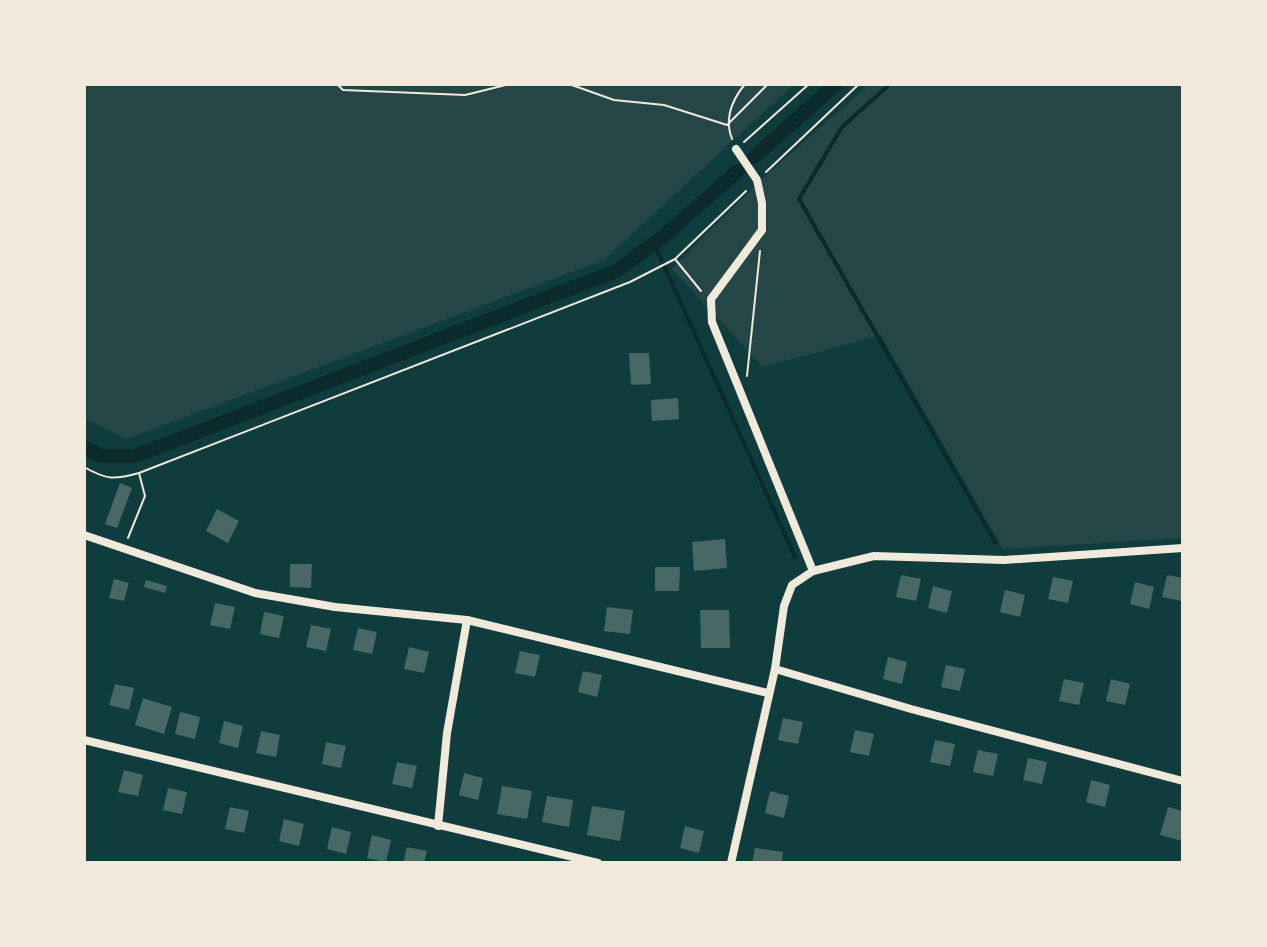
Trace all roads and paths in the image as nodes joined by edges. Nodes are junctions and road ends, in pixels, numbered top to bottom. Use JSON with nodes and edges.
{"nodes":[{"id":1,"x":337,"y":84,"type":"edge"},
{"id":2,"x":510,"y":84,"type":"edge"},
{"id":3,"x":569,"y":84,"type":"edge"},
{"id":4,"x":745,"y":84,"type":"edge"},
{"id":5,"x":768,"y":84,"type":"edge"},
{"id":6,"x":809,"y":84,"type":"edge"},
{"id":7,"x":727,"y":125,"type":"junction"},
{"id":8,"x":736,"y":149,"type":"junction"},
{"id":9,"x":762,"y":230,"type":"junction"},
{"id":10,"x":675,"y":259,"type":"dead end"},
{"id":11,"x":669,"y":262,"type":"dead end"},
{"id":12,"x":711,"y":299,"type":"junction"},
{"id":13,"x":739,"y":389,"type":"junction"},
{"id":14,"x":84,"y":467,"type":"edge"},
{"id":15,"x":139,"y":473,"type":"junction"},
{"id":16,"x":84,"y":535,"type":"edge"},
{"id":17,"x":1183,"y":548,"type":"edge"},
{"id":18,"x":122,"y":550,"type":"junction"},
{"id":19,"x":813,"y":571,"type":"junction"},
{"id":20,"x":467,"y":620,"type":"junction"},
{"id":21,"x":775,"y":669,"type":"junction"},
{"id":22,"x":768,"y":693,"type":"junction"},
{"id":23,"x":84,"y":740,"type":"edge"},
{"id":24,"x":1183,"y":781,"type":"edge"},
{"id":25,"x":438,"y":826,"type":"junction"},
{"id":26,"x":598,"y":863,"type":"edge"},
{"id":27,"x":731,"y":863,"type":"edge"}],
"edges":[{"from":1,"to":2,"type":"path"},
{"from":3,"to":7,"type":"path"},
{"from":4,"to":7,"type":"path"},
{"from":5,"to":7,"type":"path"},
{"from":6,"to":8,"type":"path"},
{"from":7,"to":8,"type":"path"},
{"from":8,"to":9,"type":"street"},
{"from":9,"to":12,"type":"street"},
{"from":9,"to":13,"type":"path"},
{"from":10,"to":12,"type":"path"},
{"from":11,"to":15,"type":"path"},
{"from":12,"to":13,"type":"street"},
{"from":13,"to":19,"type":"street"},
{"from":14,"to":15,"type":"path"},
{"from":15,"to":18,"type":"path"},
{"from":16,"to":18,"type":"street"},
{"from":17,"to":19,"type":"street"},
{"from":18,"to":20,"type":"street"},
{"from":19,"to":21,"type":"street"},
{"from":20,"to":22,"type":"street"},
{"from":20,"to":25,"type":"street"},
{"from":21,"to":22,"type":"street"},
{"from":21,"to":24,"type":"street"},
{"from":22,"to":27,"type":"street"},
{"from":23,"to":25,"type":"street"},
{"from":25,"to":26,"type":"street"}]}
